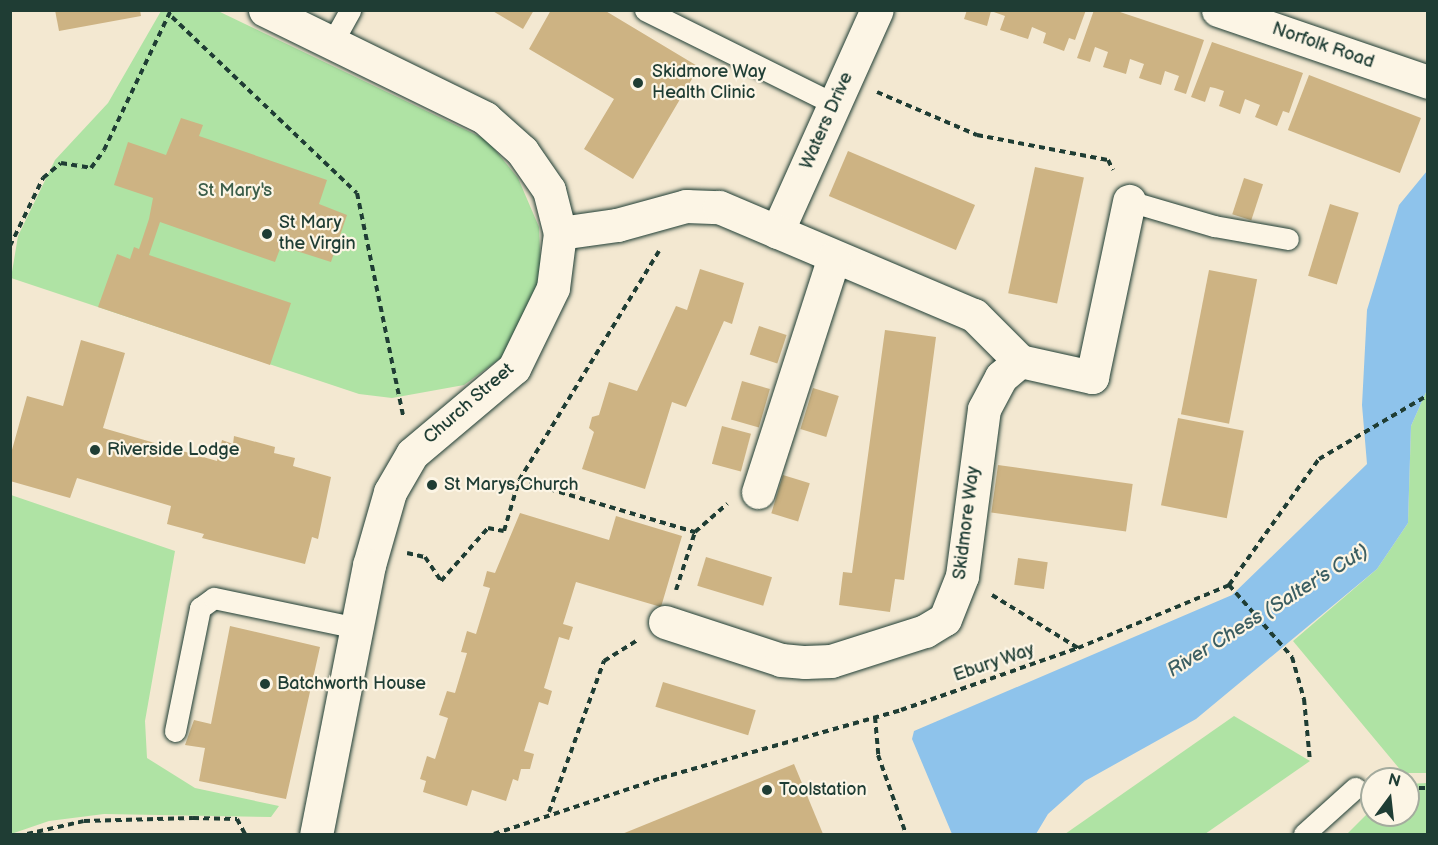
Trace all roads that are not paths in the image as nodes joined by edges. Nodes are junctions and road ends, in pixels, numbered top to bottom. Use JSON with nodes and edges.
{"nodes":[{"id":1,"x":265,"y":10,"type":"edge"},
{"id":2,"x":350,"y":10,"type":"edge"},
{"id":3,"x":645,"y":10,"type":"edge"},
{"id":4,"x":877,"y":10,"type":"edge"},
{"id":5,"x":1218,"y":10,"type":"edge"},
{"id":6,"x":333,"y":43,"type":"junction"},
{"id":7,"x":1428,"y":82,"type":"edge"},
{"id":8,"x":840,"y":91,"type":"junction"},
{"id":9,"x":1129,"y":201,"type":"joint"},
{"id":10,"x":777,"y":232,"type":"junction"},
{"id":11,"x":560,"y":233,"type":"junction"},
{"id":12,"x":1288,"y":239,"type":"dead end"},
{"id":13,"x":834,"y":257,"type":"junction"},
{"id":14,"x":1020,"y":361,"type":"junction"},
{"id":15,"x":758,"y":492,"type":"dead end"},
{"id":16,"x":665,"y":622,"type":"dead end"},
{"id":17,"x":358,"y":628,"type":"junction"},
{"id":18,"x":176,"y":730,"type":"dead end"},
{"id":19,"x":1355,"y":788,"type":"dead end"},
{"id":20,"x":320,"y":822,"type":"edge"},
{"id":21,"x":290,"y":834,"type":"edge"},
{"id":22,"x":1304,"y":834,"type":"edge"}],
"edges":[{"from":1,"to":6,"type":"street","name":"Church Street"},
{"from":2,"to":6,"type":"lane"},
{"from":3,"to":8,"type":"lane"},
{"from":4,"to":8,"type":"street","name":"Waters Drive"},
{"from":5,"to":7,"type":"street","name":"Norfolk Road"},
{"from":6,"to":11,"type":"street","name":"Church Street"},
{"from":8,"to":10,"type":"street","name":"Waters Drive"},
{"from":9,"to":12,"type":"lane"},
{"from":9,"to":14,"type":"street"},
{"from":10,"to":11,"type":"street"},
{"from":10,"to":13,"type":"street"},
{"from":11,"to":17,"type":"street","name":"Church Street"},
{"from":13,"to":14,"type":"street"},
{"from":13,"to":15,"type":"street"},
{"from":14,"to":16,"type":"street","name":"Skidmore Way"},
{"from":17,"to":18,"type":"lane"},
{"from":17,"to":20,"type":"street","name":"Church Street"},
{"from":19,"to":22,"type":"lane"},
{"from":20,"to":21,"type":"street","name":"Church Street"}]}
